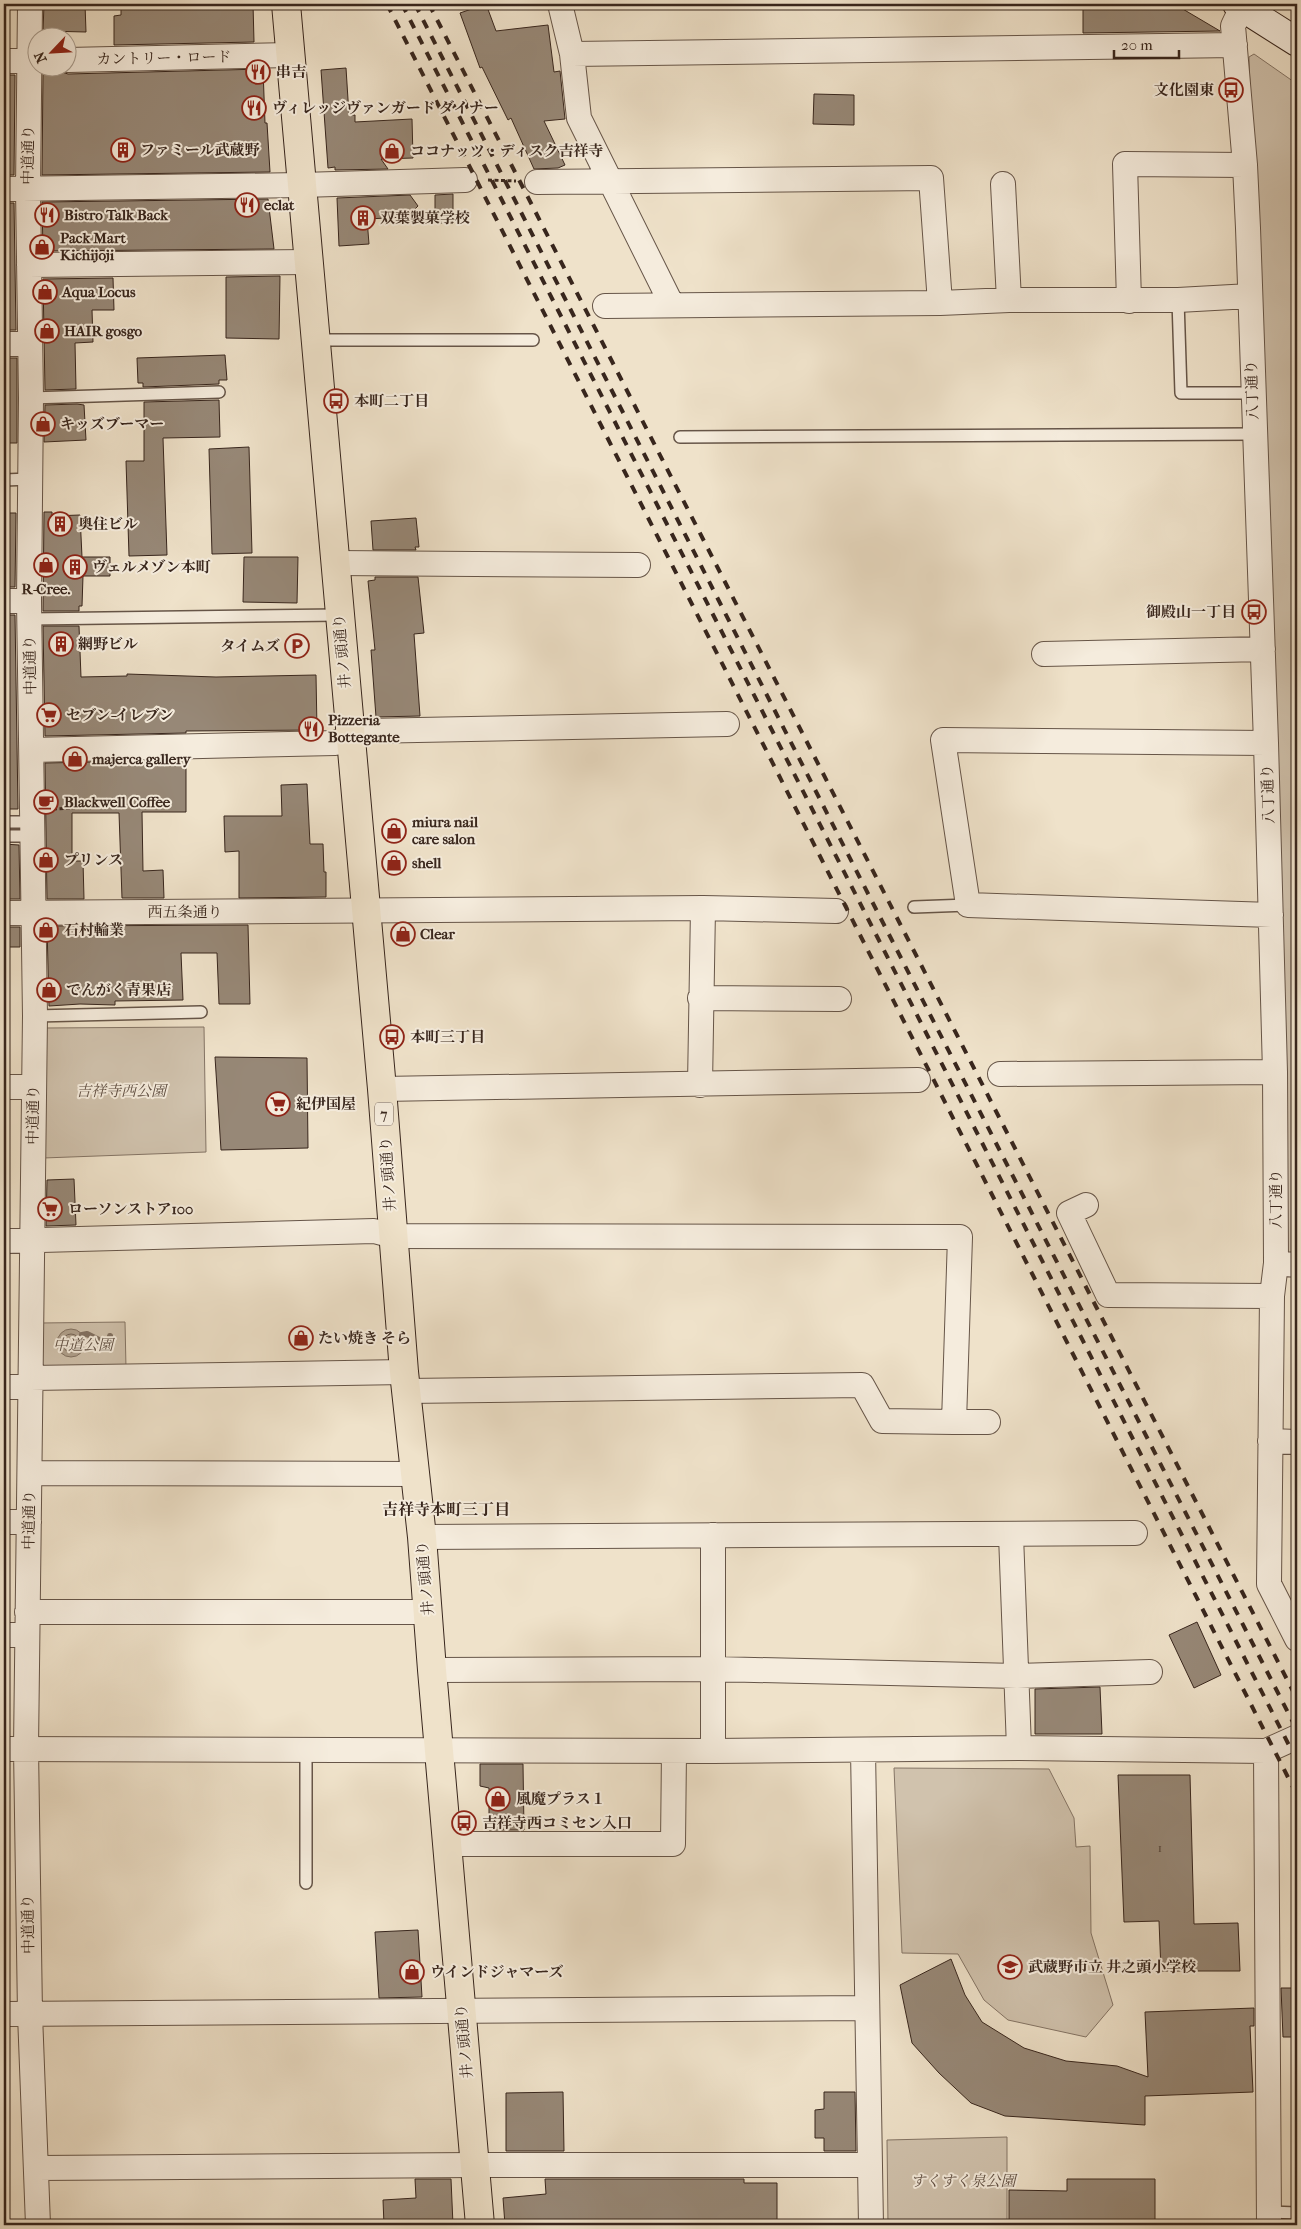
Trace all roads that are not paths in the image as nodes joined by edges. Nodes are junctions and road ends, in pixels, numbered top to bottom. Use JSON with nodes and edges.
{"nodes":[{"id":1,"x":30,"y":4,"type":"edge"},
{"id":2,"x":286,"y":4,"type":"edge"},
{"id":3,"x":560,"y":4,"type":"edge"},
{"id":4,"x":1240,"y":5,"type":"edge"},
{"id":5,"x":32,"y":28,"type":"edge"},
{"id":6,"x":1297,"y":42,"type":"edge"},
{"id":7,"x":1235,"y":45,"type":"junction"},
{"id":8,"x":572,"y":54,"type":"junction"},
{"id":9,"x":290,"y":55,"type":"junction"},
{"id":10,"x":78,"y":60,"type":"edge"},
{"id":11,"x":4,"y":61,"type":"edge"},
{"id":12,"x":28,"y":61,"type":"edge"},
{"id":13,"x":33,"y":78,"type":"edge"},
{"id":14,"x":1245,"y":165,"type":"junction"},
{"id":15,"x":464,"y":180,"type":"road end"},
{"id":16,"x":610,"y":181,"type":"junction"},
{"id":17,"x":537,"y":182,"type":"road end"},
{"id":18,"x":1003,"y":184,"type":"dead end"},
{"id":19,"x":302,"y":185,"type":"junction"},
{"id":20,"x":4,"y":189,"type":"edge"},
{"id":21,"x":28,"y":189,"type":"junction"},
{"id":22,"x":308,"y":262,"type":"junction"},
{"id":23,"x":29,"y":265,"type":"junction"},
{"id":24,"x":1250,"y":296,"type":"junction"},
{"id":25,"x":1009,"y":300,"type":"junction"},
{"id":26,"x":1178,"y":300,"type":"junction"},
{"id":27,"x":1129,"y":301,"type":"junction"},
{"id":28,"x":940,"y":303,"type":"junction"},
{"id":29,"x":605,"y":306,"type":"dead end"},
{"id":30,"x":672,"y":306,"type":"junction"},
{"id":31,"x":315,"y":340,"type":"junction"},
{"id":32,"x":533,"y":340,"type":"dead end"},
{"id":33,"x":4,"y":344,"type":"edge"},
{"id":34,"x":29,"y":344,"type":"junction"},
{"id":35,"x":219,"y":392,"type":"dead end"},
{"id":36,"x":1252,"y":393,"type":"junction"},
{"id":37,"x":31,"y":398,"type":"junction"},
{"id":38,"x":1254,"y":434,"type":"junction"},
{"id":39,"x":680,"y":437,"type":"dead end"},
{"id":40,"x":30,"y":479,"type":"junction"},
{"id":41,"x":4,"y":480,"type":"edge"},
{"id":42,"x":334,"y":563,"type":"junction"},
{"id":43,"x":638,"y":565,"type":"dead end"},
{"id":44,"x":4,"y":601,"type":"edge"},
{"id":45,"x":29,"y":610,"type":"junction"},
{"id":46,"x":338,"y":614,"type":"junction"},
{"id":47,"x":1263,"y":649,"type":"junction"},
{"id":48,"x":1044,"y":654,"type":"dead end"},
{"id":49,"x":727,"y":724,"type":"dead end"},
{"id":50,"x":350,"y":736,"type":"junction"},
{"id":51,"x":1266,"y":742,"type":"junction"},
{"id":52,"x":32,"y":750,"type":"junction"},
{"id":53,"x":4,"y":822,"type":"edge"},
{"id":54,"x":33,"y":829,"type":"junction"},
{"id":55,"x":4,"y":836,"type":"edge"},
{"id":56,"x":968,"y":905,"type":"junction"},
{"id":57,"x":914,"y":907,"type":"dead end"},
{"id":58,"x":703,"y":908,"type":"junction"},
{"id":59,"x":366,"y":910,"type":"junction"},
{"id":60,"x":836,"y":911,"type":"dead end"},
{"id":61,"x":4,"y":913,"type":"edge"},
{"id":62,"x":34,"y":913,"type":"junction"},
{"id":63,"x":1271,"y":915,"type":"junction"},
{"id":64,"x":700,"y":998,"type":"junction"},
{"id":65,"x":839,"y":999,"type":"dead end"},
{"id":66,"x":201,"y":1012,"type":"dead end"},
{"id":67,"x":35,"y":1016,"type":"junction"},
{"id":68,"x":1275,"y":1072,"type":"junction"},
{"id":69,"x":1000,"y":1074,"type":"dead end"},
{"id":70,"x":918,"y":1080,"type":"dead end"},
{"id":71,"x":700,"y":1085,"type":"junction"},
{"id":72,"x":4,"y":1087,"type":"edge"},
{"id":73,"x":33,"y":1087,"type":"junction"},
{"id":74,"x":382,"y":1089,"type":"junction"},
{"id":75,"x":1086,"y":1205,"type":"dead end"},
{"id":76,"x":393,"y":1236,"type":"junction"},
{"id":77,"x":4,"y":1241,"type":"edge"},
{"id":78,"x":31,"y":1241,"type":"junction"},
{"id":79,"x":1287,"y":1264,"type":"edge"},
{"id":80,"x":1272,"y":1296,"type":"junction"},
{"id":81,"x":31,"y":1382,"type":"junction"},
{"id":82,"x":405,"y":1382,"type":"junction"},
{"id":83,"x":4,"y":1387,"type":"edge"},
{"id":84,"x":954,"y":1422,"type":"junction"},
{"id":85,"x":988,"y":1422,"type":"dead end"},
{"id":86,"x":1270,"y":1441,"type":"junction"},
{"id":87,"x":1297,"y":1442,"type":"edge"},
{"id":88,"x":30,"y":1473,"type":"junction"},
{"id":89,"x":416,"y":1474,"type":"junction"},
{"id":90,"x":4,"y":1522,"type":"edge"},
{"id":91,"x":29,"y":1522,"type":"junction"},
{"id":92,"x":1135,"y":1533,"type":"dead end"},
{"id":93,"x":713,"y":1535,"type":"junction"},
{"id":94,"x":1011,"y":1535,"type":"junction"},
{"id":95,"x":422,"y":1537,"type":"junction"},
{"id":96,"x":27,"y":1612,"type":"junction"},
{"id":97,"x":428,"y":1612,"type":"junction"},
{"id":98,"x":15,"y":1635,"type":"edge"},
{"id":99,"x":1292,"y":1638,"type":"edge"},
{"id":100,"x":714,"y":1669,"type":"junction"},
{"id":101,"x":432,"y":1670,"type":"junction"},
{"id":102,"x":1150,"y":1672,"type":"dead end"},
{"id":103,"x":1017,"y":1676,"type":"junction"},
{"id":104,"x":1297,"y":1737,"type":"edge"},
{"id":105,"x":15,"y":1748,"type":"edge"},
{"id":106,"x":1019,"y":1748,"type":"junction"},
{"id":107,"x":306,"y":1749,"type":"junction"},
{"id":108,"x":439,"y":1750,"type":"junction"},
{"id":109,"x":863,"y":1750,"type":"junction"},
{"id":110,"x":674,"y":1751,"type":"junction"},
{"id":111,"x":713,"y":1751,"type":"junction"},
{"id":112,"x":1266,"y":1752,"type":"junction"},
{"id":113,"x":448,"y":1844,"type":"junction"},
{"id":114,"x":306,"y":1883,"type":"dead end"},
{"id":115,"x":866,"y":2008,"type":"junction"},
{"id":116,"x":461,"y":2012,"type":"junction"},
{"id":117,"x":4,"y":2014,"type":"edge"},
{"id":118,"x":30,"y":2014,"type":"junction"},
{"id":119,"x":474,"y":2165,"type":"junction"},
{"id":120,"x":870,"y":2165,"type":"junction"},
{"id":121,"x":36,"y":2168,"type":"junction"},
{"id":122,"x":1297,"y":2213,"type":"edge"},
{"id":123,"x":1268,"y":2218,"type":"edge"},
{"id":124,"x":38,"y":2225,"type":"edge"},
{"id":125,"x":480,"y":2225,"type":"edge"},
{"id":126,"x":871,"y":2225,"type":"edge"}],
"edges":[{"from":1,"to":5,"type":"street","name":"中道通り"},
{"from":2,"to":9,"type":"main road","name":"井ノ頭通り","number":"7"},
{"from":3,"to":8,"type":"street"},
{"from":4,"to":6,"type":"main road"},
{"from":4,"to":7,"type":"street","name":"八丁通り"},
{"from":7,"to":8,"type":"street"},
{"from":7,"to":14,"type":"street","name":"八丁通り"},
{"from":8,"to":16,"type":"street"},
{"from":9,"to":10,"type":"street","name":"カントリー・ロード"},
{"from":9,"to":19,"type":"main road","name":"井ノ頭通り","number":"7"},
{"from":11,"to":12,"type":"street"},
{"from":13,"to":21,"type":"street","name":"中道通り"},
{"from":14,"to":24,"type":"street","name":"八丁通り"},
{"from":14,"to":27,"type":"street"},
{"from":15,"to":19,"type":"street"},
{"from":16,"to":17,"type":"street"},
{"from":16,"to":28,"type":"street"},
{"from":16,"to":30,"type":"street"},
{"from":18,"to":25,"type":"street"},
{"from":19,"to":21,"type":"street"},
{"from":19,"to":22,"type":"main road","name":"井ノ頭通り","number":"7"},
{"from":20,"to":21,"type":"street"},
{"from":21,"to":23,"type":"street","name":"中道通り"},
{"from":22,"to":23,"type":"street"},
{"from":22,"to":31,"type":"main road","name":"井ノ頭通り","number":"7"},
{"from":23,"to":34,"type":"street","name":"中道通り"},
{"from":24,"to":26,"type":"street"},
{"from":24,"to":36,"type":"street","name":"八丁通り"},
{"from":25,"to":27,"type":"street"},
{"from":25,"to":28,"type":"street"},
{"from":26,"to":27,"type":"street"},
{"from":26,"to":36,"type":"lane"},
{"from":28,"to":30,"type":"street"},
{"from":29,"to":30,"type":"street"},
{"from":31,"to":32,"type":"lane"},
{"from":31,"to":42,"type":"main road","name":"井ノ頭通り","number":"7"},
{"from":33,"to":34,"type":"street"},
{"from":34,"to":37,"type":"street","name":"中道通り"},
{"from":35,"to":37,"type":"lane"},
{"from":36,"to":38,"type":"street","name":"八丁通り"},
{"from":37,"to":40,"type":"street","name":"中道通り"},
{"from":38,"to":39,"type":"lane"},
{"from":38,"to":47,"type":"street","name":"八丁通り"},
{"from":40,"to":41,"type":"lane"},
{"from":40,"to":45,"type":"street","name":"中道通り"},
{"from":42,"to":43,"type":"street"},
{"from":42,"to":46,"type":"main road","name":"井ノ頭通り","number":"7"},
{"from":44,"to":45,"type":"street"},
{"from":45,"to":46,"type":"lane"},
{"from":45,"to":52,"type":"street","name":"中道通り"},
{"from":46,"to":50,"type":"main road","name":"井ノ頭通り","number":"7"},
{"from":47,"to":48,"type":"street"},
{"from":47,"to":51,"type":"street","name":"八丁通り"},
{"from":49,"to":50,"type":"street"},
{"from":50,"to":52,"type":"street"},
{"from":50,"to":59,"type":"main road","name":"井ノ頭通り","number":"7"},
{"from":51,"to":56,"type":"street"},
{"from":51,"to":63,"type":"street","name":"八丁通り"},
{"from":52,"to":54,"type":"street","name":"中道通り"},
{"from":53,"to":54,"type":"lane"},
{"from":54,"to":55,"type":"lane"},
{"from":54,"to":62,"type":"street","name":"中道通り"},
{"from":56,"to":57,"type":"lane"},
{"from":56,"to":63,"type":"street"},
{"from":58,"to":59,"type":"street","name":"西五条通り"},
{"from":58,"to":60,"type":"street","name":"西五条通り"},
{"from":58,"to":64,"type":"street"},
{"from":59,"to":62,"type":"street","name":"西五条通り"},
{"from":59,"to":74,"type":"main road","name":"井ノ頭通り","number":"7"},
{"from":61,"to":62,"type":"street","name":"西五条通り"},
{"from":62,"to":67,"type":"street","name":"中道通り"},
{"from":63,"to":68,"type":"street","name":"八丁通り"},
{"from":64,"to":65,"type":"street"},
{"from":64,"to":71,"type":"street"},
{"from":66,"to":67,"type":"lane"},
{"from":67,"to":73,"type":"street","name":"中道通り"},
{"from":68,"to":69,"type":"street"},
{"from":68,"to":79,"type":"street","name":"八丁通り"},
{"from":70,"to":71,"type":"street"},
{"from":71,"to":74,"type":"street"},
{"from":72,"to":73,"type":"street"},
{"from":73,"to":78,"type":"street","name":"中道通り"},
{"from":74,"to":76,"type":"main road","name":"井ノ頭通り","number":"7"},
{"from":75,"to":80,"type":"street"},
{"from":76,"to":78,"type":"street"},
{"from":76,"to":82,"type":"main road","name":"井ノ頭通り","number":"7"},
{"from":76,"to":84,"type":"street"},
{"from":77,"to":78,"type":"street"},
{"from":78,"to":81,"type":"street","name":"中道通り"},
{"from":79,"to":80,"type":"street","name":"八丁通り"},
{"from":80,"to":86,"type":"street","name":"八丁通り"},
{"from":81,"to":82,"type":"street"},
{"from":81,"to":83,"type":"street"},
{"from":81,"to":88,"type":"street","name":"中道通り"},
{"from":82,"to":84,"type":"street"},
{"from":82,"to":89,"type":"main road","name":"井ノ頭通り","number":"7"},
{"from":84,"to":85,"type":"street"},
{"from":86,"to":87,"type":"street"},
{"from":86,"to":99,"type":"street","name":"八丁通り"},
{"from":88,"to":89,"type":"street"},
{"from":88,"to":91,"type":"street","name":"中道通り"},
{"from":89,"to":95,"type":"main road","name":"井ノ頭通り","number":"7"},
{"from":90,"to":91,"type":"street"},
{"from":91,"to":96,"type":"street","name":"中道通り"},
{"from":92,"to":94,"type":"street"},
{"from":93,"to":94,"type":"street"},
{"from":93,"to":95,"type":"street"},
{"from":93,"to":100,"type":"street"},
{"from":94,"to":103,"type":"street"},
{"from":95,"to":97,"type":"main road","name":"井ノ頭通り","number":"7"},
{"from":96,"to":97,"type":"street"},
{"from":96,"to":98,"type":"street","name":"中道通り"},
{"from":97,"to":101,"type":"main road","name":"井ノ頭通り","number":"7"},
{"from":98,"to":105,"type":"street","name":"中道通り"},
{"from":100,"to":101,"type":"street"},
{"from":100,"to":103,"type":"street"},
{"from":100,"to":111,"type":"street"},
{"from":101,"to":108,"type":"main road","name":"井ノ頭通り","number":"7"},
{"from":102,"to":103,"type":"street"},
{"from":103,"to":106,"type":"street"},
{"from":104,"to":112,"type":"street"},
{"from":105,"to":107,"type":"street"},
{"from":105,"to":118,"type":"street","name":"中道通り"},
{"from":106,"to":109,"type":"street"},
{"from":106,"to":112,"type":"street"},
{"from":107,"to":108,"type":"street"},
{"from":107,"to":114,"type":"lane"},
{"from":108,"to":110,"type":"street"},
{"from":108,"to":113,"type":"main road","name":"井ノ頭通り","number":"7"},
{"from":109,"to":111,"type":"street"},
{"from":109,"to":115,"type":"street"},
{"from":110,"to":111,"type":"street"},
{"from":110,"to":113,"type":"street"},
{"from":112,"to":123,"type":"street"},
{"from":113,"to":116,"type":"main road","name":"井ノ頭通り","number":"7"},
{"from":115,"to":116,"type":"street"},
{"from":115,"to":120,"type":"street"},
{"from":116,"to":118,"type":"street"},
{"from":116,"to":119,"type":"main road","name":"井ノ頭通り","number":"7"},
{"from":117,"to":118,"type":"street"},
{"from":118,"to":121,"type":"street","name":"中道通り"},
{"from":119,"to":120,"type":"street"},
{"from":119,"to":121,"type":"street"},
{"from":119,"to":125,"type":"main road","name":"井ノ頭通り","number":"7"},
{"from":120,"to":126,"type":"street"},
{"from":121,"to":124,"type":"street","name":"中道通り"},
{"from":122,"to":123,"type":"lane"}]}
